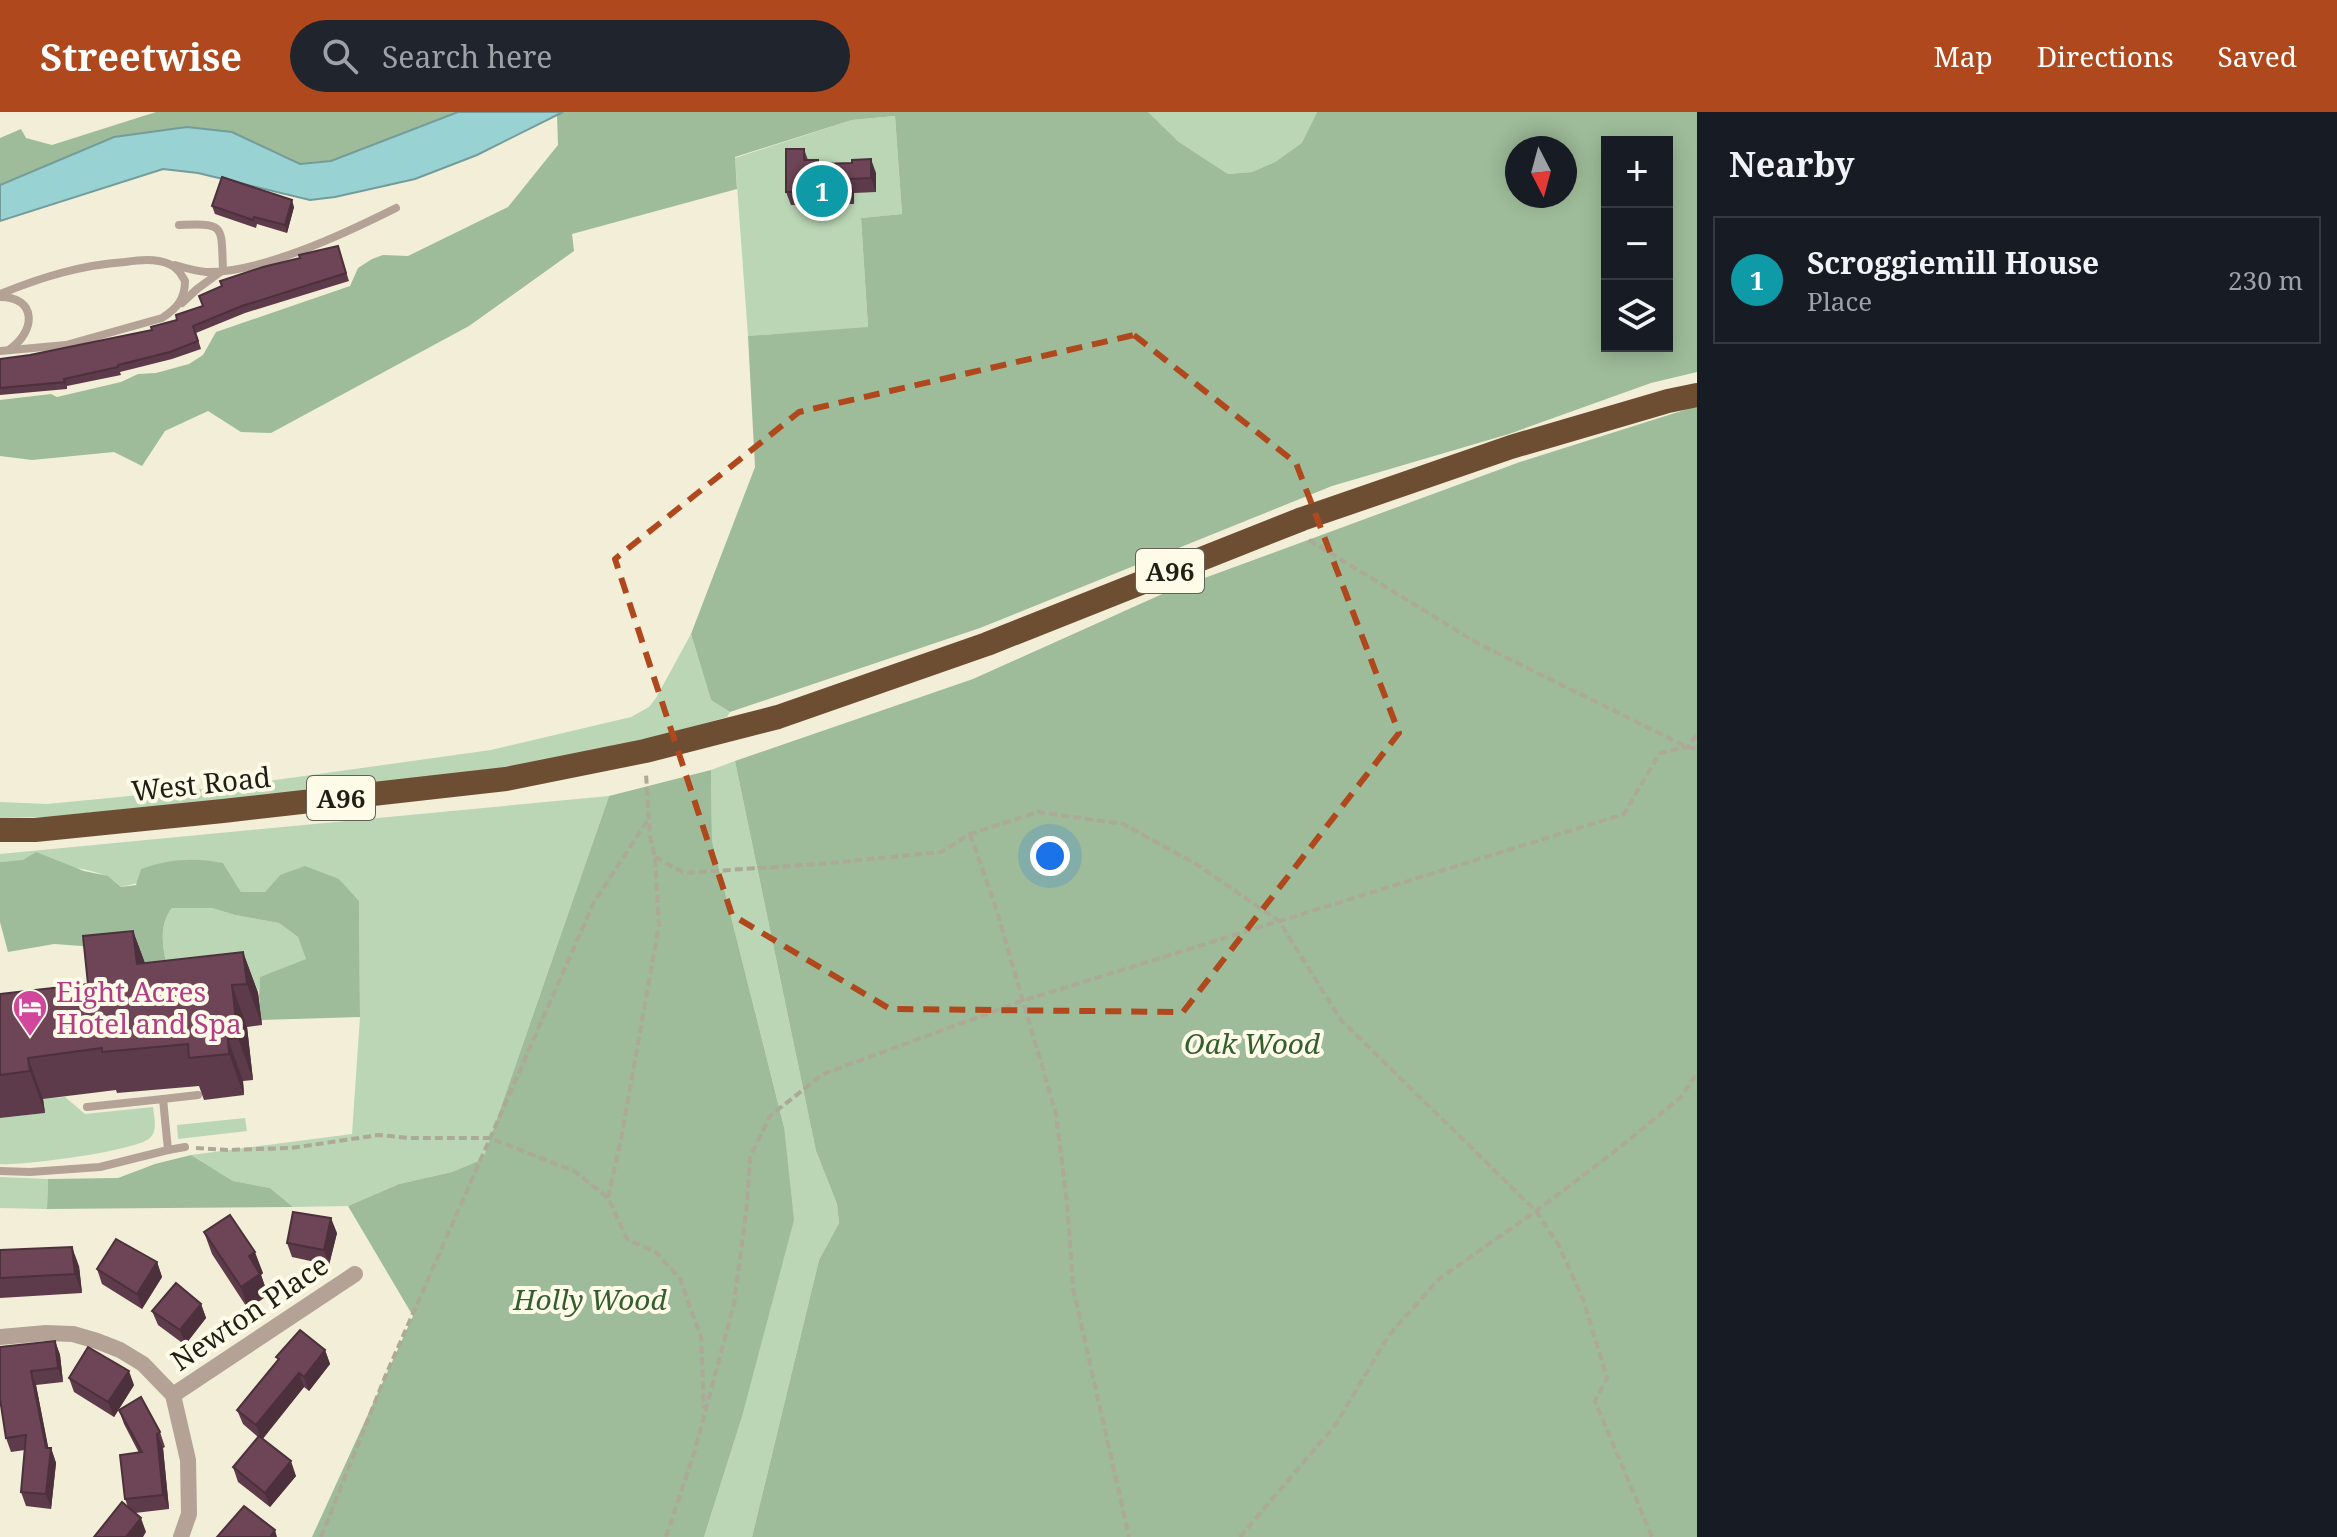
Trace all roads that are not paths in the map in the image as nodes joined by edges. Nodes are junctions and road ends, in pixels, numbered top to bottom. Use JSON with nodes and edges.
{"nodes":[{"id":1,"x":396,"y":208,"type":"dead end"},
{"id":2,"x":179,"y":225,"type":"dead end"},
{"id":3,"x":170,"y":264,"type":"junction"},
{"id":4,"x":223,"y":270,"type":"junction"},
{"id":5,"x":0,"y":296,"type":"edge"},
{"id":6,"x":176,"y":309,"type":"junction"},
{"id":7,"x":5,"y":351,"type":"edge"},
{"id":8,"x":1697,"y":395,"type":"edge"},
{"id":9,"x":0,"y":830,"type":"edge"},
{"id":10,"x":198,"y":1095,"type":"dead end"},
{"id":11,"x":163,"y":1099,"type":"junction"},
{"id":12,"x":87,"y":1107,"type":"dead end"},
{"id":13,"x":185,"y":1147,"type":"road end"},
{"id":14,"x":168,"y":1150,"type":"junction"},
{"id":15,"x":0,"y":1171,"type":"edge"},
{"id":16,"x":355,"y":1274,"type":"dead end"},
{"id":17,"x":0,"y":1337,"type":"edge"},
{"id":18,"x":173,"y":1395,"type":"junction"},
{"id":19,"x":181,"y":1537,"type":"edge"}],
"edges":[{"from":1,"to":4,"type":"lane"},
{"from":2,"to":4,"type":"lane"},
{"from":3,"to":4,"type":"lane"},
{"from":3,"to":5,"type":"lane"},
{"from":3,"to":6,"type":"lane"},
{"from":4,"to":6,"type":"lane"},
{"from":5,"to":7,"type":"lane"},
{"from":6,"to":7,"type":"lane"},
{"from":8,"to":9,"type":"highway","name":"West Road","number":"A96"},
{"from":10,"to":11,"type":"lane"},
{"from":11,"to":12,"type":"lane"},
{"from":11,"to":14,"type":"lane"},
{"from":13,"to":14,"type":"lane"},
{"from":14,"to":15,"type":"lane"},
{"from":16,"to":18,"type":"street","name":"Newton Place"},
{"from":17,"to":18,"type":"street"},
{"from":18,"to":19,"type":"street"}]}
